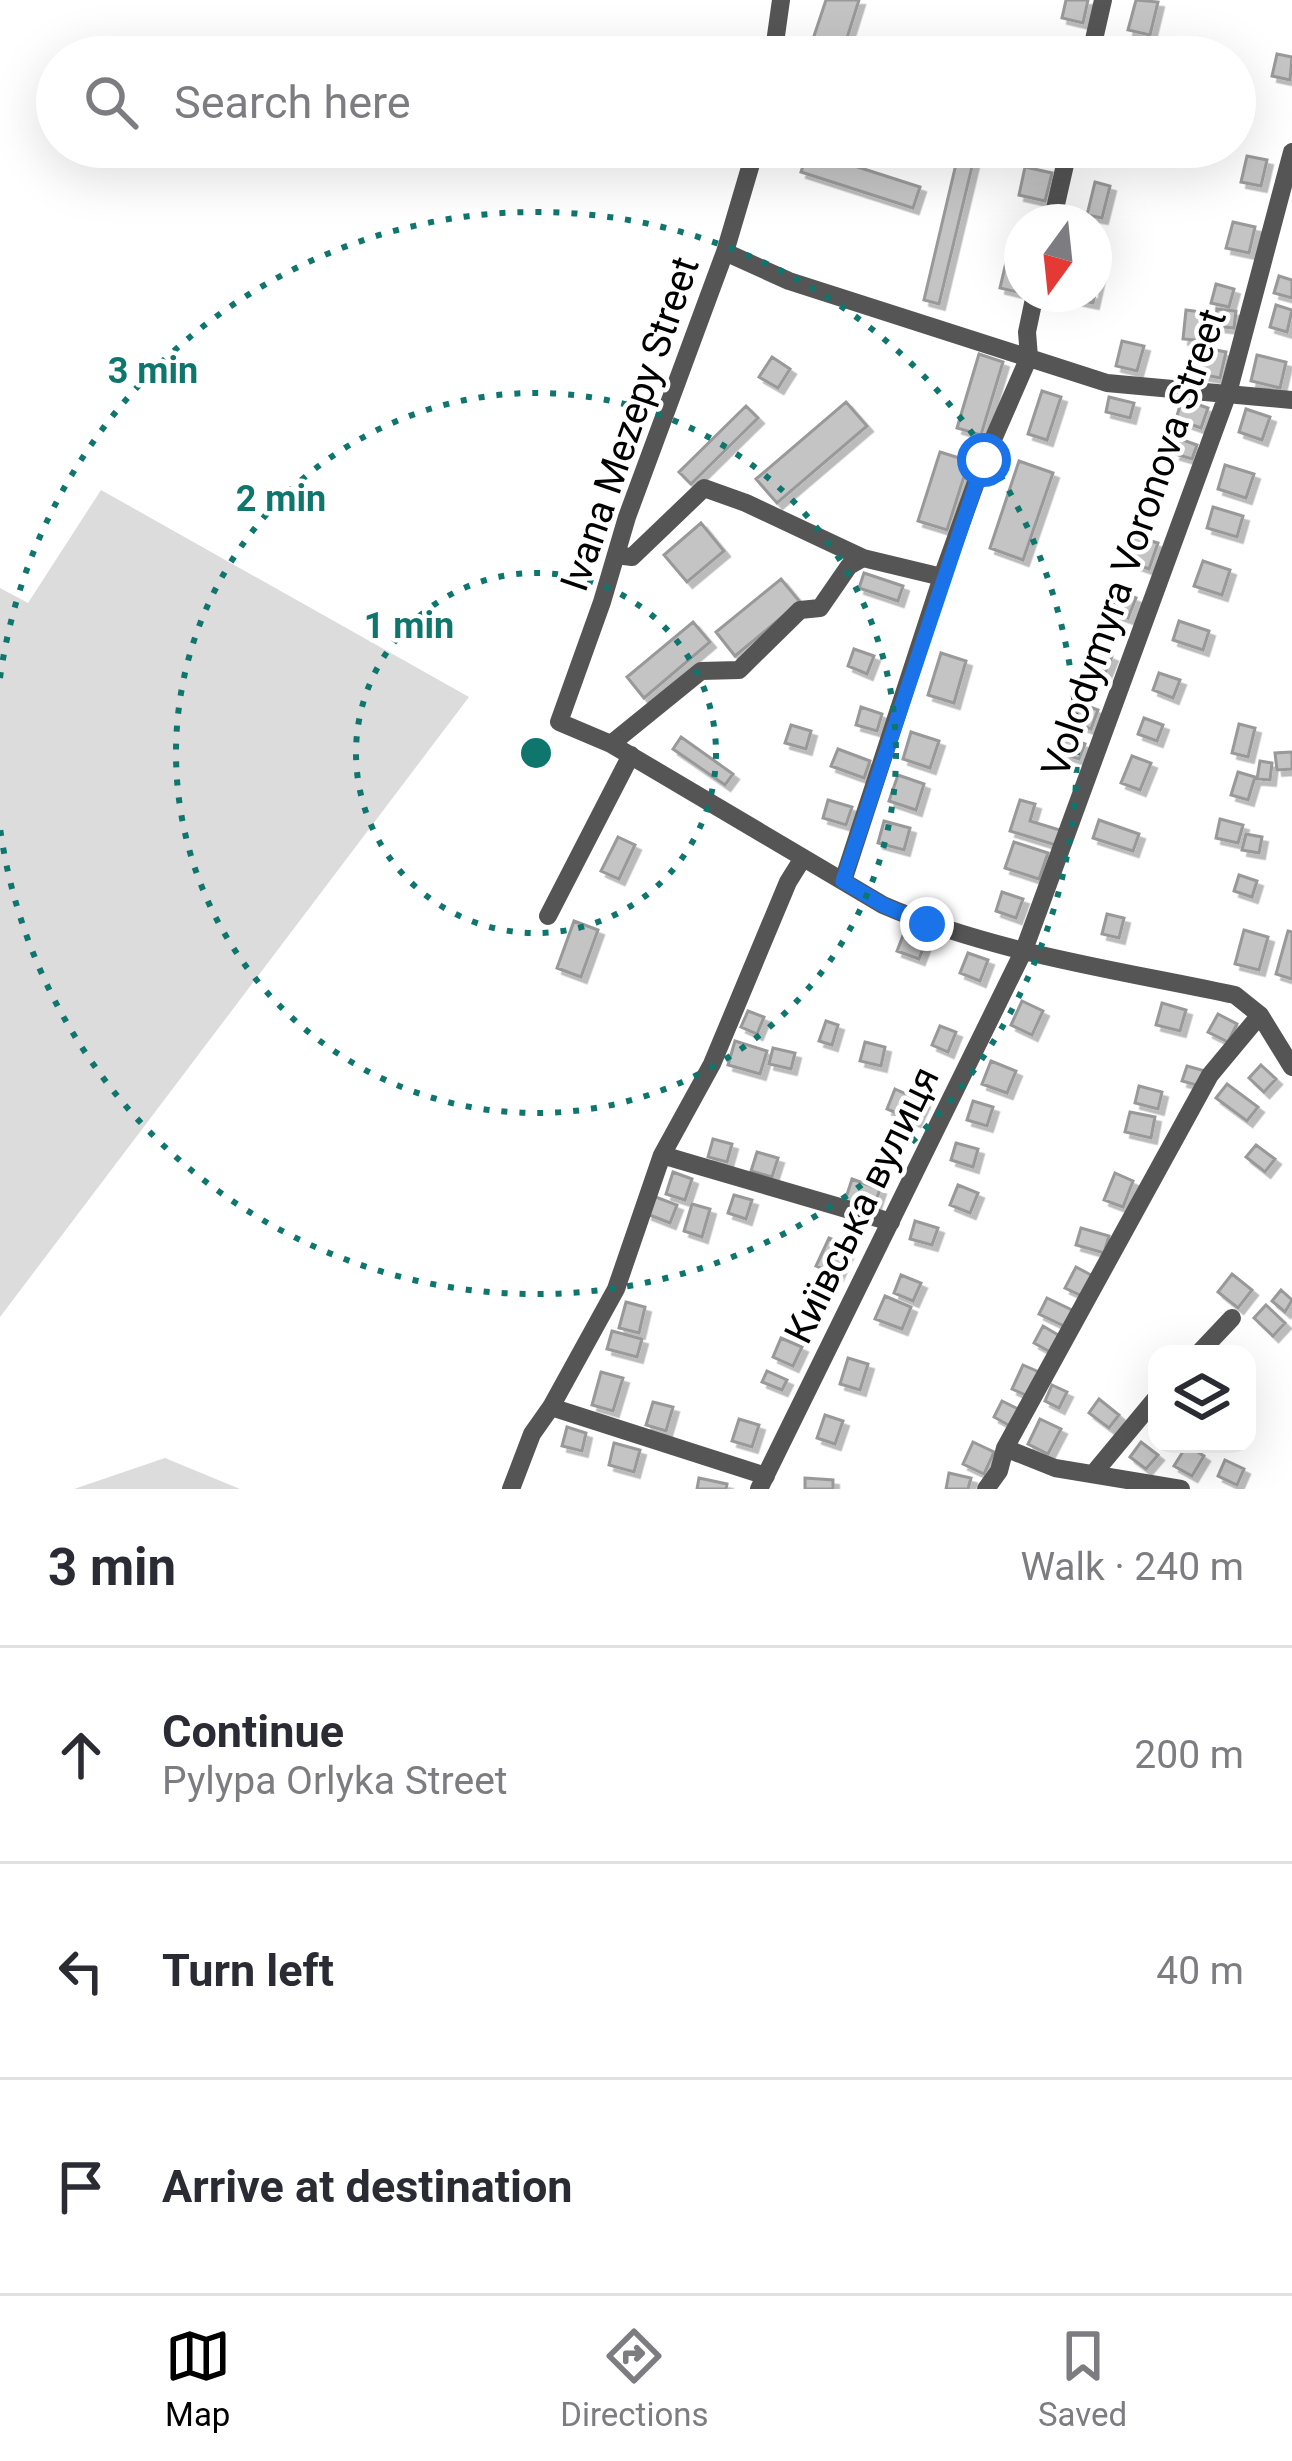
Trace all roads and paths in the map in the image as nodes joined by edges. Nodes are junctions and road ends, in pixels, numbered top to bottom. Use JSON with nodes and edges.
{"nodes":[{"id":1,"x":781,"y":0,"type":"edge"},
{"id":2,"x":1103,"y":0,"type":"edge"},
{"id":3,"x":776,"y":36,"type":"edge"},
{"id":4,"x":1095,"y":36,"type":"edge"},
{"id":5,"x":1292,"y":152,"type":"edge"},
{"id":6,"x":750,"y":168,"type":"edge"},
{"id":7,"x":1064,"y":168,"type":"edge"},
{"id":8,"x":1056,"y":204,"type":"edge"},
{"id":9,"x":725,"y":252,"type":"junction"},
{"id":10,"x":1031,"y":312,"type":"edge"},
{"id":11,"x":1029,"y":357,"type":"junction"},
{"id":12,"x":1228,"y":393,"type":"junction"},
{"id":13,"x":1292,"y":400,"type":"edge"},
{"id":14,"x":616,"y":555,"type":"junction"},
{"id":15,"x":863,"y":558,"type":"junction"},
{"id":16,"x":943,"y":577,"type":"junction"},
{"id":17,"x":611,"y":744,"type":"junction"},
{"id":18,"x":631,"y":755,"type":"junction"},
{"id":19,"x":803,"y":858,"type":"junction"},
{"id":20,"x":843,"y":881,"type":"junction"},
{"id":21,"x":548,"y":916,"type":"dead end"},
{"id":22,"x":1024,"y":950,"type":"junction"},
{"id":23,"x":1260,"y":1015,"type":"junction"},
{"id":24,"x":1292,"y":1067,"type":"edge"},
{"id":25,"x":662,"y":1155,"type":"junction"},
{"id":26,"x":891,"y":1222,"type":"junction"},
{"id":27,"x":1232,"y":1318,"type":"dead end"},
{"id":28,"x":1206,"y":1345,"type":"edge"},
{"id":29,"x":551,"y":1407,"type":"junction"},
{"id":30,"x":1148,"y":1408,"type":"edge"},
{"id":31,"x":1005,"y":1448,"type":"junction"},
{"id":32,"x":1094,"y":1474,"type":"junction"},
{"id":33,"x":762,"y":1482,"type":"edge"},
{"id":34,"x":511,"y":1489,"type":"edge"},
{"id":35,"x":986,"y":1489,"type":"edge"},
{"id":36,"x":1180,"y":1489,"type":"edge"}],
"edges":[{"from":1,"to":3,"type":"street"},
{"from":2,"to":4,"type":"street"},
{"from":5,"to":12,"type":"street","name":"Volodymyra Voronova Street"},
{"from":6,"to":9,"type":"street","name":"Ivana Mezepy Street"},
{"from":7,"to":8,"type":"street"},
{"from":9,"to":11,"type":"street"},
{"from":9,"to":14,"type":"street","name":"Ivana Mezepy Street"},
{"from":10,"to":11,"type":"street"},
{"from":11,"to":12,"type":"street"},
{"from":11,"to":16,"type":"street"},
{"from":12,"to":13,"type":"street"},
{"from":12,"to":22,"type":"street","name":"Volodymyra Voronova Street"},
{"from":14,"to":15,"type":"street"},
{"from":14,"to":17,"type":"street","name":"Ivana Mezepy Street"},
{"from":15,"to":16,"type":"street"},
{"from":15,"to":17,"type":"street"},
{"from":16,"to":20,"type":"street"},
{"from":17,"to":18,"type":"street"},
{"from":18,"to":19,"type":"street"},
{"from":18,"to":21,"type":"street"},
{"from":19,"to":20,"type":"street"},
{"from":19,"to":25,"type":"street"},
{"from":20,"to":22,"type":"street"},
{"from":22,"to":23,"type":"street"},
{"from":22,"to":26,"type":"street","name":"Київська вулиця"},
{"from":23,"to":24,"type":"street"},
{"from":23,"to":31,"type":"street"},
{"from":25,"to":26,"type":"street"},
{"from":25,"to":29,"type":"street"},
{"from":26,"to":33,"type":"street","name":"Київська вулиця"},
{"from":27,"to":28,"type":"street"},
{"from":29,"to":33,"type":"street"},
{"from":29,"to":34,"type":"street"},
{"from":30,"to":32,"type":"street"},
{"from":31,"to":32,"type":"street"},
{"from":31,"to":35,"type":"street"},
{"from":32,"to":36,"type":"street"}]}
